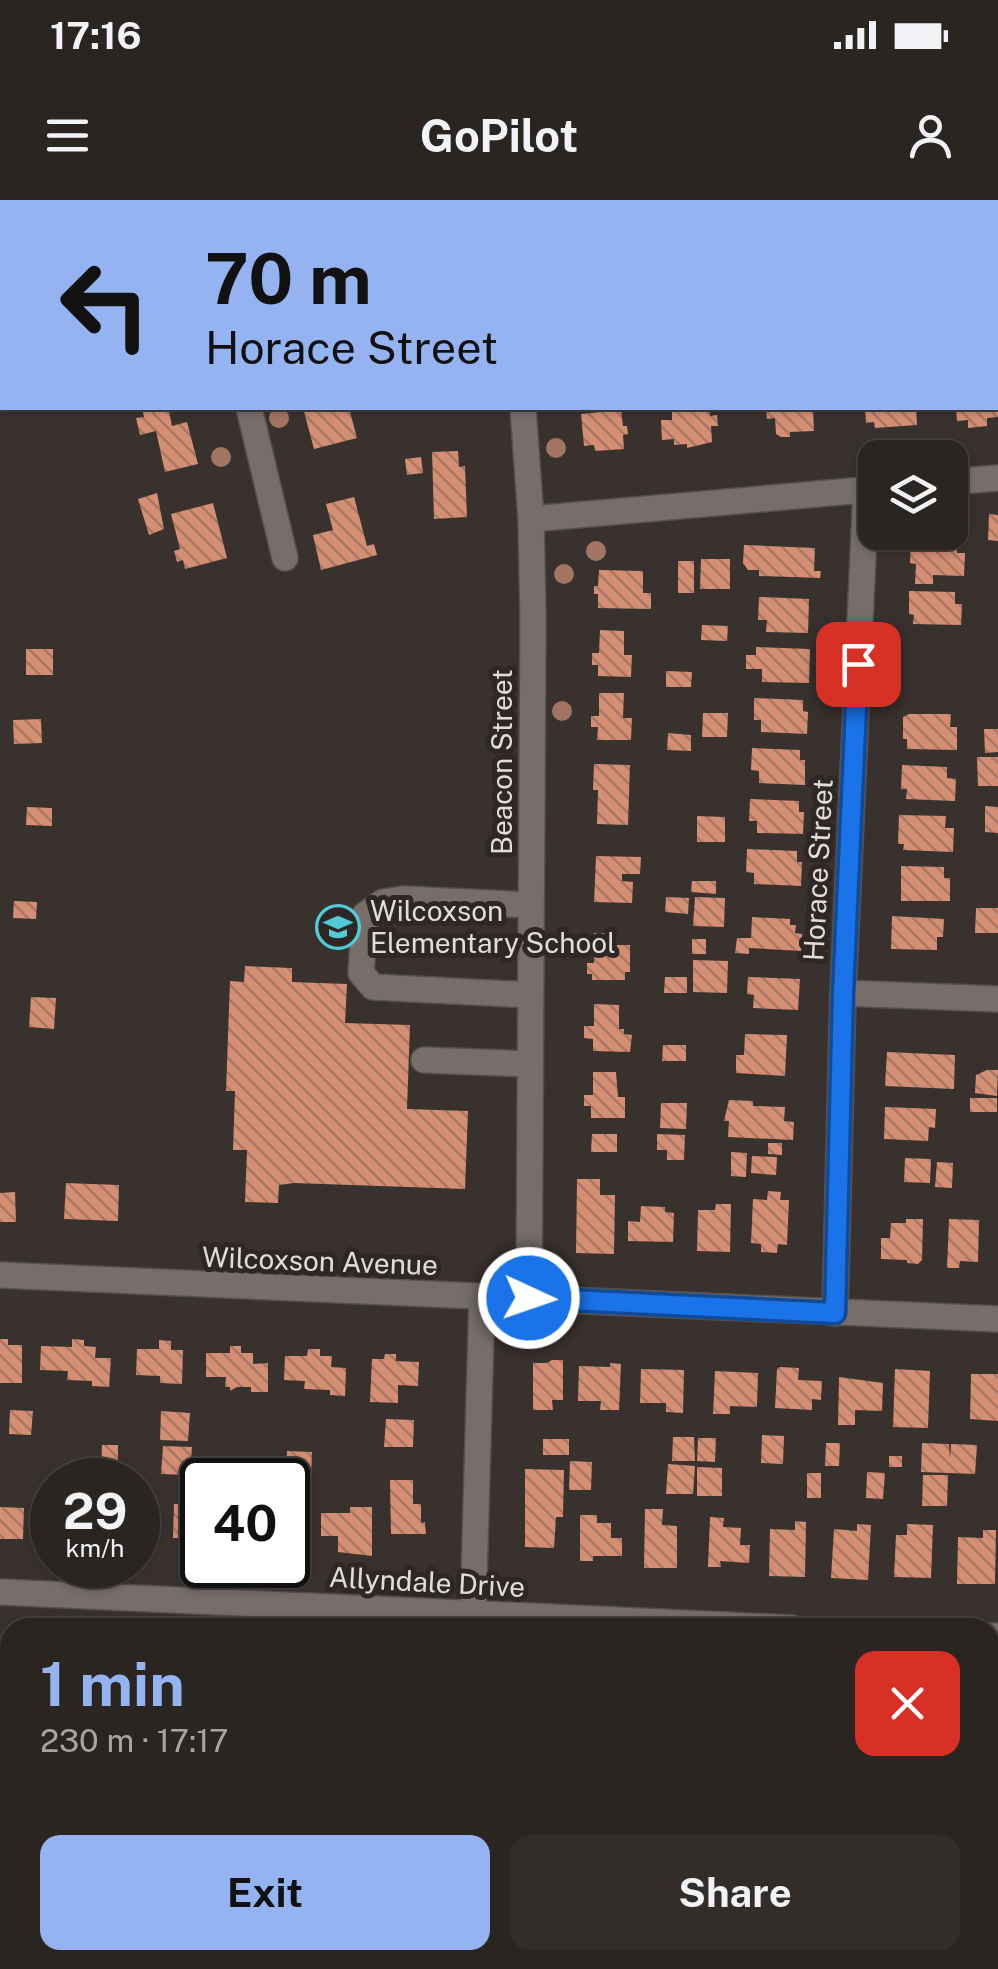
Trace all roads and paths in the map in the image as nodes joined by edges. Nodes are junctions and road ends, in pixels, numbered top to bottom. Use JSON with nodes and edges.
{"nodes":[{"id":1,"x":250,"y":410,"type":"edge"},
{"id":2,"x":523,"y":410,"type":"edge"},
{"id":3,"x":998,"y":478,"type":"edge"},
{"id":4,"x":968,"y":480,"type":"edge"},
{"id":5,"x":858,"y":490,"type":"edge"},
{"id":6,"x":531,"y":519,"type":"junction"},
{"id":7,"x":867,"y":550,"type":"edge"},
{"id":8,"x":286,"y":558,"type":"dead end"},
{"id":9,"x":531,"y":904,"type":"junction"},
{"id":10,"x":843,"y":993,"type":"junction"},
{"id":11,"x":530,"y":995,"type":"junction"},
{"id":12,"x":998,"y":999,"type":"edge"},
{"id":13,"x":424,"y":1060,"type":"dead end"},
{"id":14,"x":530,"y":1064,"type":"junction"},
{"id":15,"x":0,"y":1276,"type":"edge"},
{"id":16,"x":482,"y":1298,"type":"junction"},
{"id":17,"x":529,"y":1298,"type":"junction"},
{"id":18,"x":835,"y":1313,"type":"junction"},
{"id":19,"x":998,"y":1319,"type":"edge"},
{"id":20,"x":0,"y":1592,"type":"edge"},
{"id":21,"x":474,"y":1614,"type":"junction"},
{"id":22,"x":525,"y":1618,"type":"edge"}],
"edges":[{"from":1,"to":8,"type":"street"},
{"from":2,"to":6,"type":"street","name":"Beacon Street"},
{"from":3,"to":4,"type":"street"},
{"from":5,"to":6,"type":"street"},
{"from":6,"to":9,"type":"street","name":"Beacon Street"},
{"from":7,"to":10,"type":"street","name":"Horace Street"},
{"from":9,"to":11,"type":"street","name":"Beacon Street"},
{"from":9,"to":11,"type":"street"},
{"from":10,"to":12,"type":"street"},
{"from":10,"to":18,"type":"street","name":"Horace Street"},
{"from":11,"to":14,"type":"street","name":"Beacon Street"},
{"from":13,"to":14,"type":"street"},
{"from":14,"to":17,"type":"street","name":"Beacon Street"},
{"from":15,"to":16,"type":"street","name":"Wilcoxson Avenue"},
{"from":16,"to":17,"type":"street","name":"Wilcoxson Avenue"},
{"from":16,"to":21,"type":"street"},
{"from":17,"to":18,"type":"street","name":"Wilcoxson Avenue"},
{"from":18,"to":19,"type":"street","name":"Wilcoxson Avenue"},
{"from":20,"to":21,"type":"street","name":"Allyndale Drive"},
{"from":21,"to":22,"type":"street","name":"Allyndale Drive"}]}
